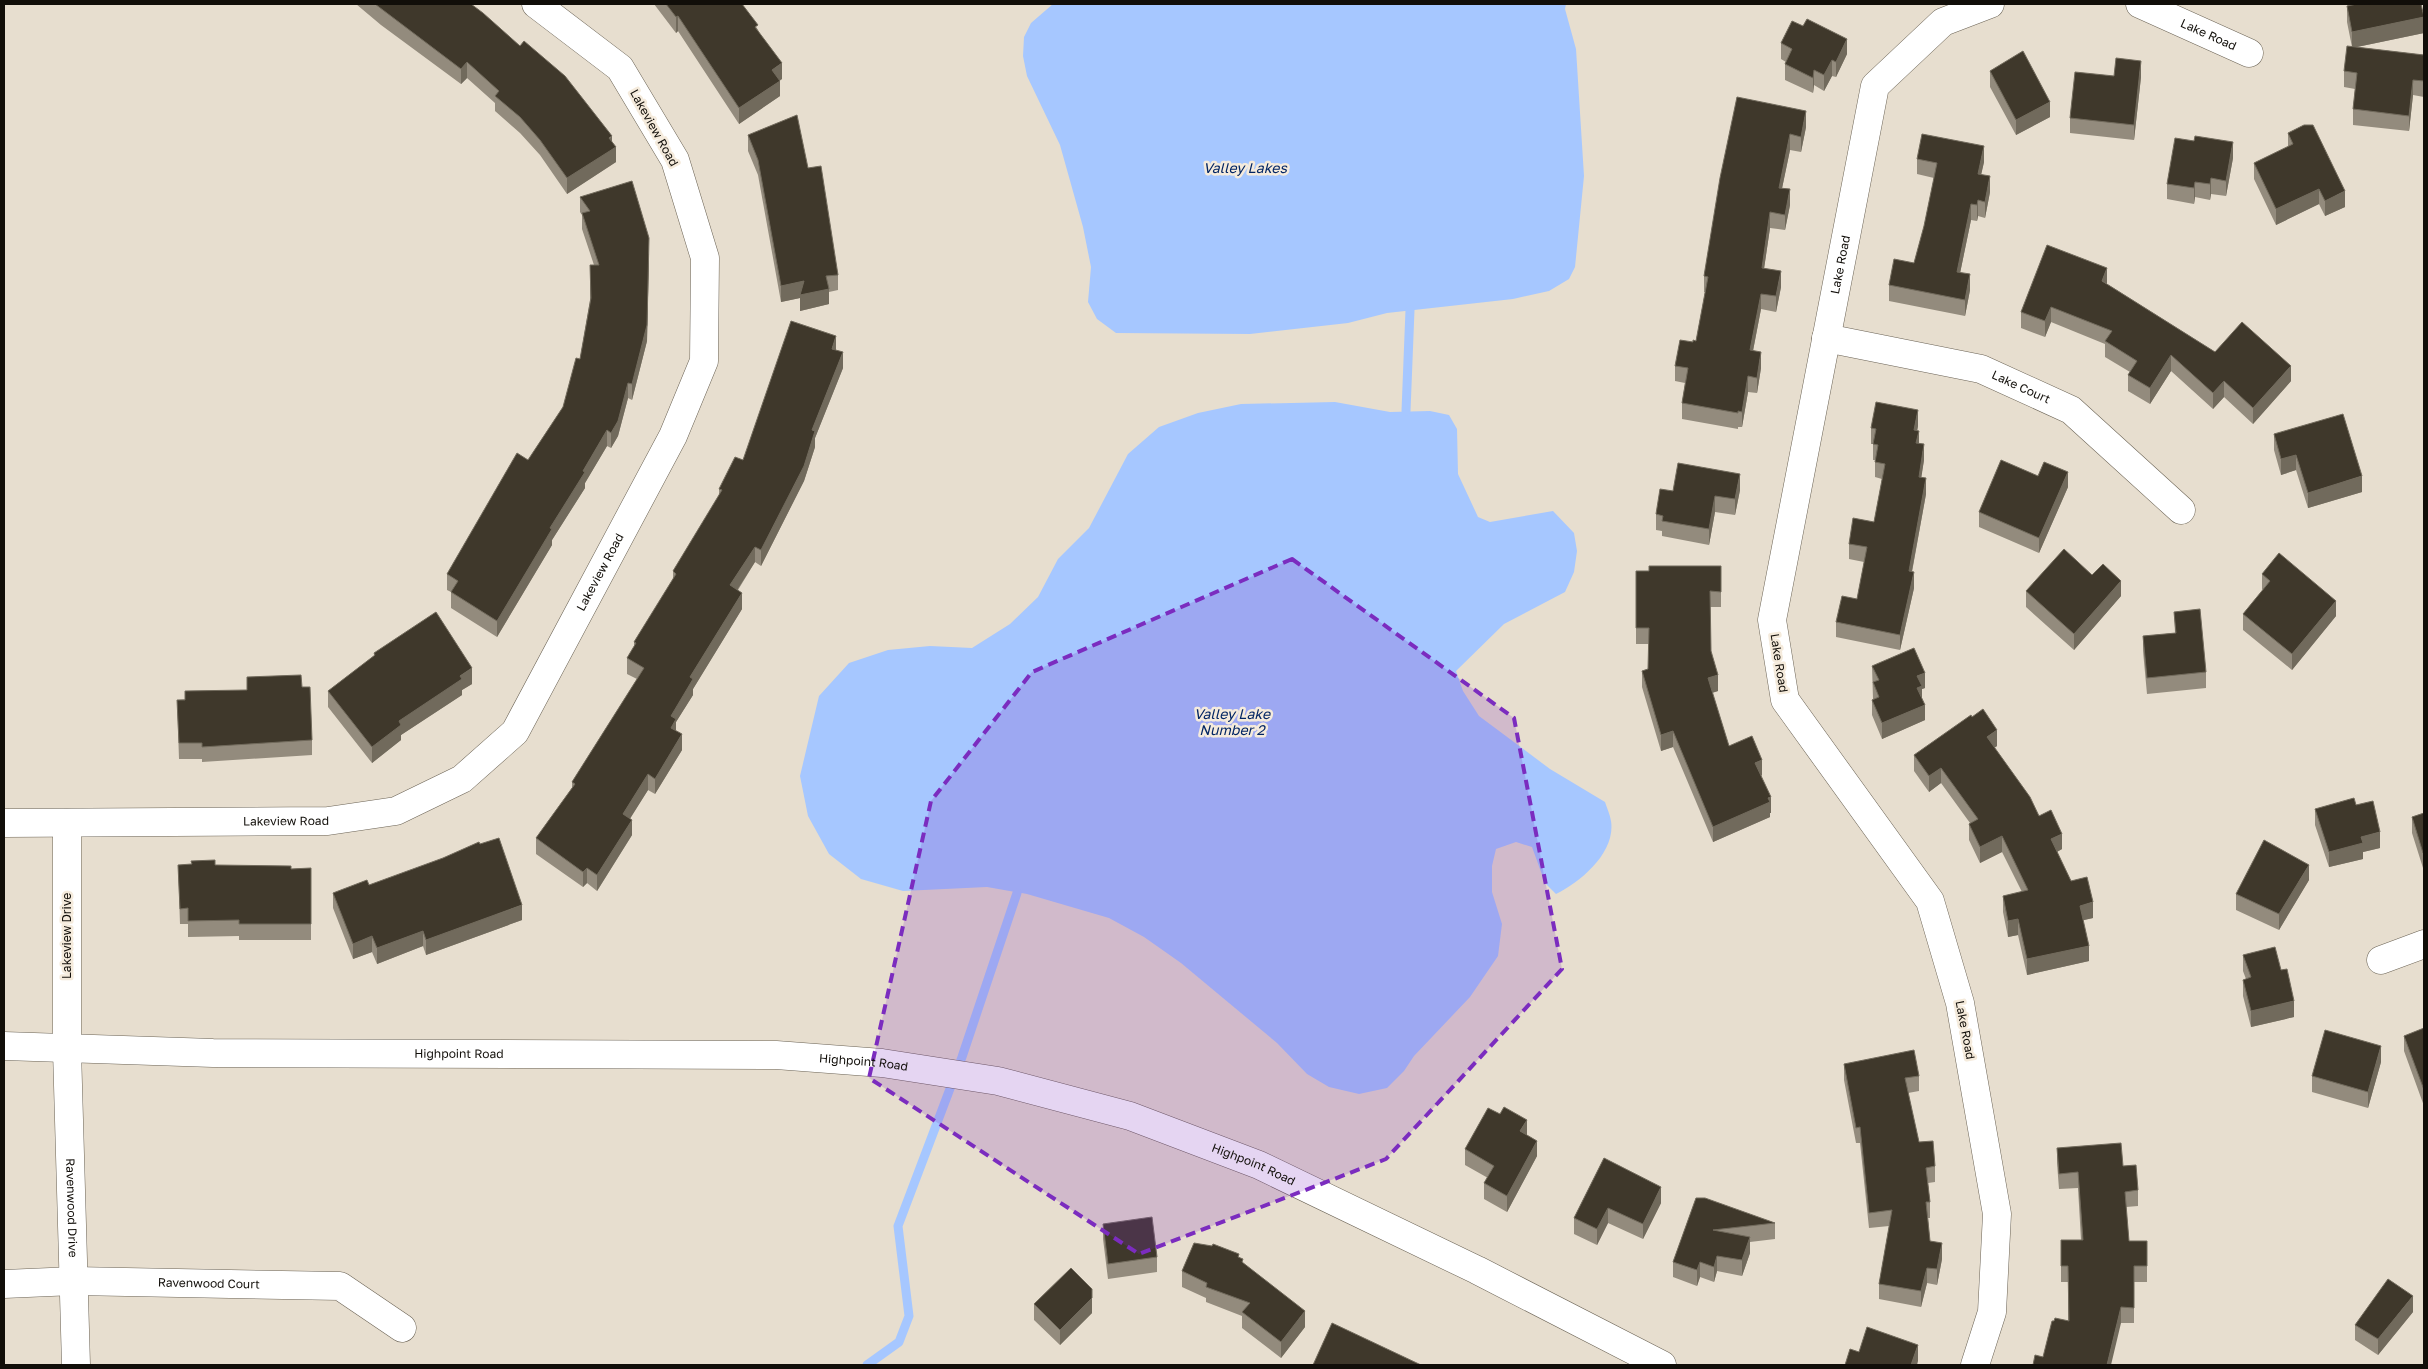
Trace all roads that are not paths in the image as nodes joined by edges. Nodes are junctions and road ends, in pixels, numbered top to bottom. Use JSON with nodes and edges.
{"nodes":[{"id":1,"x":536,"y":4,"type":"edge"},
{"id":2,"x":1990,"y":4,"type":"edge"},
{"id":3,"x":2140,"y":4,"type":"edge"},
{"id":4,"x":2249,"y":53,"type":"dead end"},
{"id":5,"x":1826,"y":338,"type":"junction"},
{"id":6,"x":2181,"y":510,"type":"dead end"},
{"id":7,"x":4,"y":823,"type":"edge"},
{"id":8,"x":67,"y":823,"type":"junction"},
{"id":9,"x":2424,"y":944,"type":"edge"},
{"id":10,"x":2381,"y":960,"type":"dead end"},
{"id":11,"x":4,"y":1046,"type":"edge"},
{"id":12,"x":67,"y":1050,"type":"junction"},
{"id":13,"x":74,"y":1281,"type":"junction"},
{"id":14,"x":4,"y":1284,"type":"edge"},
{"id":15,"x":402,"y":1328,"type":"dead end"},
{"id":16,"x":76,"y":1365,"type":"edge"},
{"id":17,"x":1662,"y":1365,"type":"edge"},
{"id":18,"x":1975,"y":1365,"type":"edge"}],
"edges":[{"from":1,"to":8,"type":"street","name":"Lakeview Road"},
{"from":2,"to":5,"type":"street","name":"Lake Road"},
{"from":3,"to":4,"type":"street","name":"Lake Road"},
{"from":5,"to":6,"type":"street","name":"Lake Court"},
{"from":5,"to":18,"type":"street","name":"Lake Road"},
{"from":7,"to":8,"type":"street","name":"Lakeview Road"},
{"from":8,"to":12,"type":"street","name":"Lakeview Drive"},
{"from":9,"to":10,"type":"street"},
{"from":11,"to":12,"type":"street","name":"Highpoint Road"},
{"from":12,"to":13,"type":"street","name":"Ravenwood Drive"},
{"from":12,"to":17,"type":"street","name":"Highpoint Road"},
{"from":13,"to":14,"type":"street","name":"Ravenwood Court"},
{"from":13,"to":15,"type":"street","name":"Ravenwood Court"},
{"from":13,"to":16,"type":"street","name":"Ravenwood Drive"}]}
